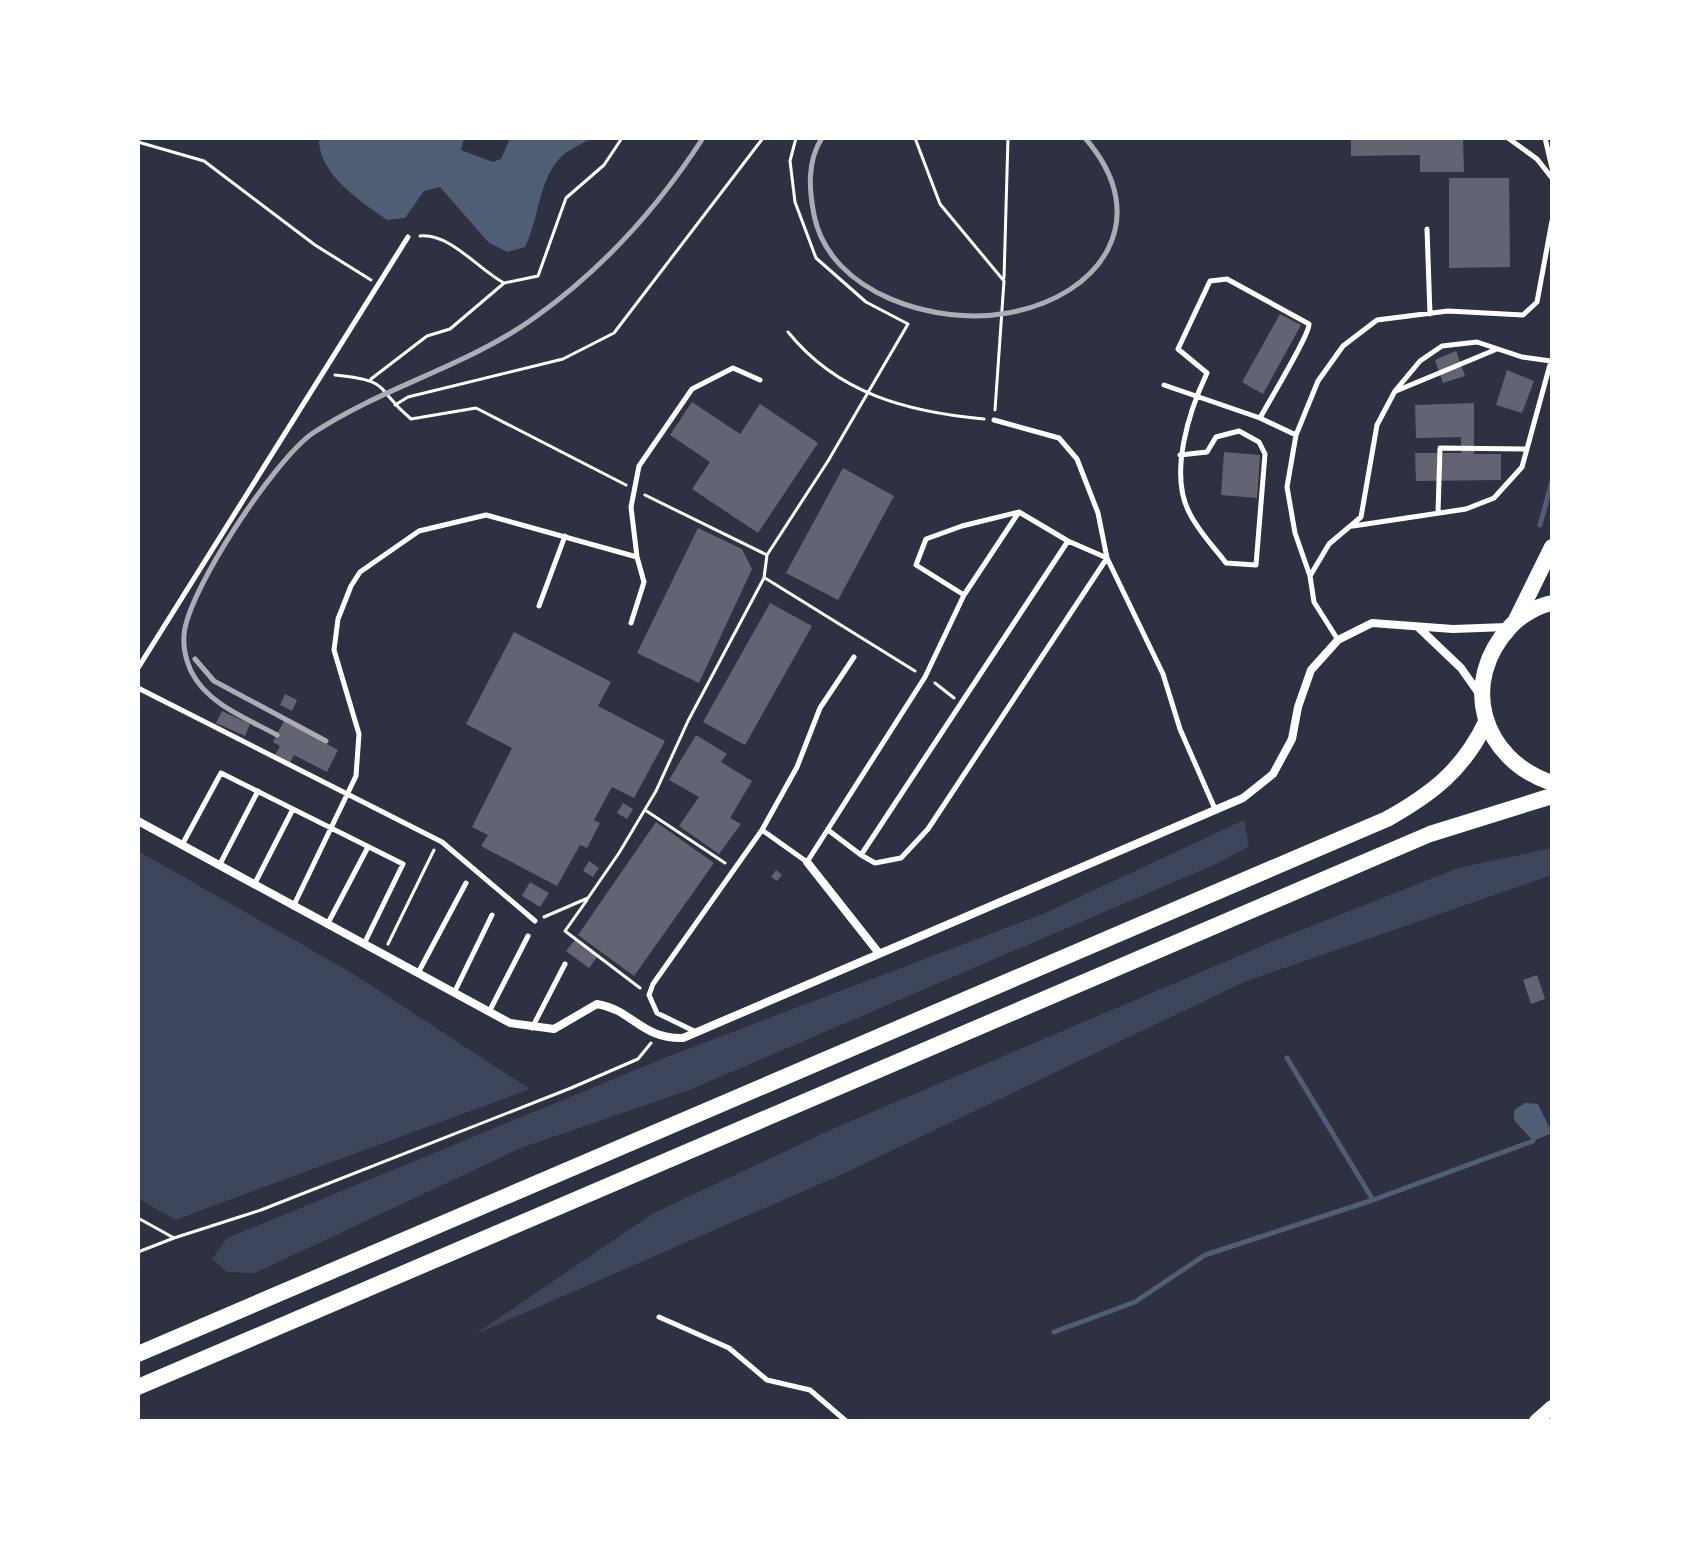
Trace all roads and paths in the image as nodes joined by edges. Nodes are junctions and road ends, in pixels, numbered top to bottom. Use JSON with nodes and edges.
{"nodes":[{"id":1,"x":622,"y":138,"type":"edge"},
{"id":2,"x":763,"y":138,"type":"edge"},
{"id":3,"x":796,"y":138,"type":"edge"},
{"id":4,"x":915,"y":138,"type":"edge"},
{"id":5,"x":1008,"y":138,"type":"edge"},
{"id":6,"x":1508,"y":138,"type":"edge"},
{"id":7,"x":1545,"y":138,"type":"edge"},
{"id":8,"x":138,"y":142,"type":"edge"},
{"id":9,"x":1552,"y":168,"type":"edge"},
{"id":10,"x":1552,"y":178,"type":"edge"},
{"id":11,"x":1552,"y":221,"type":"edge"},
{"id":12,"x":1427,"y":229,"type":"dead end"},
{"id":13,"x":408,"y":237,"type":"joint"},
{"id":14,"x":1004,"y":281,"type":"junction"},
{"id":15,"x":504,"y":283,"type":"junction"},
{"id":16,"x":378,"y":284,"type":"junction"},
{"id":17,"x":1430,"y":314,"type":"junction"},
{"id":18,"x":788,"y":332,"type":"dead end"},
{"id":19,"x":1497,"y":349,"type":"junction"},
{"id":20,"x":324,"y":374,"type":"junction"},
{"id":21,"x":371,"y":379,"type":"junction"},
{"id":22,"x":760,"y":380,"type":"dead end"},
{"id":23,"x":1164,"y":385,"type":"dead end"},
{"id":24,"x":1395,"y":391,"type":"junction"},
{"id":25,"x":866,"y":395,"type":"junction"},
{"id":26,"x":1196,"y":396,"type":"junction"},
{"id":27,"x":395,"y":405,"type":"junction"},
{"id":28,"x":1260,"y":418,"type":"junction"},
{"id":29,"x":994,"y":420,"type":"junction"},
{"id":30,"x":1296,"y":435,"type":"junction"},
{"id":31,"x":1524,"y":449,"type":"junction"},
{"id":32,"x":1180,"y":455,"type":"junction"},
{"id":33,"x":634,"y":489,"type":"junction"},
{"id":34,"x":1019,"y":512,"type":"junction"},
{"id":35,"x":1438,"y":513,"type":"junction"},
{"id":36,"x":1353,"y":526,"type":"junction"},
{"id":37,"x":565,"y":536,"type":"junction"},
{"id":38,"x":1068,"y":541,"type":"junction"},
{"id":39,"x":1552,"y":547,"type":"edge"},
{"id":40,"x":767,"y":555,"type":"junction"},
{"id":41,"x":637,"y":557,"type":"junction"},
{"id":42,"x":1107,"y":558,"type":"junction"},
{"id":43,"x":1310,"y":576,"type":"junction"},
{"id":44,"x":764,"y":578,"type":"junction"},
{"id":45,"x":964,"y":595,"type":"junction"},
{"id":46,"x":1552,"y":603,"type":"edge"},
{"id":47,"x":539,"y":606,"type":"dead end"},
{"id":48,"x":631,"y":623,"type":"dead end"},
{"id":49,"x":1513,"y":623,"type":"junction"},
{"id":50,"x":1418,"y":627,"type":"junction"},
{"id":51,"x":1338,"y":640,"type":"junction"},
{"id":52,"x":854,"y":657,"type":"dead end"},
{"id":53,"x":138,"y":668,"type":"edge"},
{"id":54,"x":925,"y":677,"type":"junction"},
{"id":55,"x":138,"y":688,"type":"edge"},
{"id":56,"x":1480,"y":696,"type":"junction"},
{"id":57,"x":961,"y":702,"type":"junction"},
{"id":58,"x":1486,"y":722,"type":"junction"},
{"id":59,"x":1552,"y":783,"type":"edge"},
{"id":60,"x":258,"y":791,"type":"junction"},
{"id":61,"x":350,"y":795,"type":"junction"},
{"id":62,"x":1552,"y":796,"type":"edge"},
{"id":63,"x":293,"y":809,"type":"junction"},
{"id":64,"x":645,"y":810,"type":"junction"},
{"id":65,"x":1215,"y":810,"type":"junction"},
{"id":66,"x":138,"y":821,"type":"edge"},
{"id":67,"x":332,"y":829,"type":"junction"},
{"id":68,"x":762,"y":830,"type":"junction"},
{"id":69,"x":828,"y":830,"type":"junction"},
{"id":70,"x":182,"y":846,"type":"junction"},
{"id":71,"x":435,"y":846,"type":"dead end"},
{"id":72,"x":368,"y":847,"type":"junction"},
{"id":73,"x":861,"y":855,"type":"junction"},
{"id":74,"x":807,"y":862,"type":"junction"},
{"id":75,"x":218,"y":867,"type":"junction"},
{"id":76,"x":737,"y":871,"type":"junction"},
{"id":77,"x":466,"y":883,"type":"dead end"},
{"id":78,"x":254,"y":886,"type":"junction"},
{"id":79,"x":588,"y":898,"type":"junction"},
{"id":80,"x":292,"y":908,"type":"junction"},
{"id":81,"x":492,"y":915,"type":"dead end"},
{"id":82,"x":535,"y":921,"type":"joint"},
{"id":83,"x":327,"y":926,"type":"junction"},
{"id":84,"x":528,"y":936,"type":"dead end"},
{"id":85,"x":363,"y":945,"type":"junction"},
{"id":86,"x":878,"y":952,"type":"junction"},
{"id":87,"x":382,"y":955,"type":"junction"},
{"id":88,"x":565,"y":964,"type":"dead end"},
{"id":89,"x":417,"y":974,"type":"junction"},
{"id":90,"x":453,"y":994,"type":"junction"},
{"id":91,"x":649,"y":995,"type":"junction"},
{"id":92,"x":489,"y":1013,"type":"junction"},
{"id":93,"x":532,"y":1029,"type":"junction"},
{"id":94,"x":698,"y":1033,"type":"junction"},
{"id":95,"x":652,"y":1035,"type":"junction"},
{"id":96,"x":138,"y":1218,"type":"edge"},
{"id":97,"x":174,"y":1238,"type":"junction"},
{"id":98,"x":138,"y":1252,"type":"edge"},
{"id":99,"x":659,"y":1317,"type":"dead end"},
{"id":100,"x":138,"y":1354,"type":"edge"},
{"id":101,"x":138,"y":1387,"type":"edge"},
{"id":102,"x":1552,"y":1407,"type":"edge"},
{"id":103,"x":846,"y":1421,"type":"edge"},
{"id":104,"x":1536,"y":1421,"type":"edge"}],
"edges":[{"from":1,"to":15,"type":"path"},
{"from":2,"to":27,"type":"path"},
{"from":3,"to":25,"type":"path"},
{"from":4,"to":14,"type":"path"},
{"from":5,"to":14,"type":"path"},
{"from":6,"to":10,"type":"lane"},
{"from":7,"to":9,"type":"lane"},
{"from":8,"to":16,"type":"path"},
{"from":11,"to":17,"type":"lane"},
{"from":12,"to":17,"type":"lane"},
{"from":13,"to":15,"type":"path"},
{"from":13,"to":16,"type":"lane"},
{"from":14,"to":29,"type":"path"},
{"from":15,"to":21,"type":"path"},
{"from":16,"to":20,"type":"lane"},
{"from":17,"to":30,"type":"lane"},
{"from":18,"to":25,"type":"path"},
{"from":19,"to":24,"type":"lane"},
{"from":19,"to":24,"type":"lane"},
{"from":19,"to":31,"type":"lane"},
{"from":20,"to":21,"type":"path"},
{"from":20,"to":53,"type":"lane"},
{"from":21,"to":27,"type":"path"},
{"from":22,"to":33,"type":"lane"},
{"from":23,"to":26,"type":"lane"},
{"from":24,"to":36,"type":"lane"},
{"from":25,"to":29,"type":"path"},
{"from":25,"to":40,"type":"path"},
{"from":26,"to":28,"type":"lane"},
{"from":26,"to":28,"type":"lane"},
{"from":26,"to":32,"type":"lane"},
{"from":27,"to":33,"type":"path"},
{"from":28,"to":30,"type":"lane"},
{"from":29,"to":42,"type":"lane"},
{"from":30,"to":43,"type":"lane"},
{"from":31,"to":35,"type":"lane"},
{"from":31,"to":35,"type":"lane"},
{"from":32,"to":32,"type":"lane"},
{"from":33,"to":40,"type":"path"},
{"from":33,"to":41,"type":"lane"},
{"from":34,"to":38,"type":"lane"},
{"from":34,"to":45,"type":"lane"},
{"from":34,"to":45,"type":"lane"},
{"from":35,"to":36,"type":"lane"},
{"from":36,"to":43,"type":"lane"},
{"from":37,"to":41,"type":"lane"},
{"from":37,"to":47,"type":"lane"},
{"from":37,"to":61,"type":"lane"},
{"from":38,"to":42,"type":"lane"},
{"from":38,"to":57,"type":"lane"},
{"from":39,"to":49,"type":"highway"},
{"from":40,"to":44,"type":"path"},
{"from":41,"to":48,"type":"lane"},
{"from":42,"to":65,"type":"lane"},
{"from":42,"to":73,"type":"lane"},
{"from":43,"to":51,"type":"lane"},
{"from":44,"to":54,"type":"path"},
{"from":44,"to":64,"type":"path"},
{"from":45,"to":54,"type":"lane"},
{"from":46,"to":49,"type":"highway"},
{"from":49,"to":50,"type":"street"},
{"from":49,"to":56,"type":"highway"},
{"from":50,"to":51,"type":"street"},
{"from":50,"to":56,"type":"street"},
{"from":51,"to":65,"type":"street"},
{"from":52,"to":68,"type":"lane"},
{"from":54,"to":57,"type":"path"},
{"from":54,"to":69,"type":"lane"},
{"from":55,"to":61,"type":"lane"},
{"from":56,"to":58,"type":"highway"},
{"from":57,"to":73,"type":"lane"},
{"from":58,"to":59,"type":"highway"},
{"from":58,"to":100,"type":"highway"},
{"from":60,"to":63,"type":"lane"},
{"from":60,"to":70,"type":"lane"},
{"from":60,"to":75,"type":"lane"},
{"from":61,"to":67,"type":"lane"},
{"from":61,"to":82,"type":"lane"},
{"from":62,"to":101,"type":"highway"},
{"from":63,"to":67,"type":"lane"},
{"from":63,"to":78,"type":"lane"},
{"from":64,"to":76,"type":"path"},
{"from":64,"to":79,"type":"path"},
{"from":65,"to":86,"type":"street"},
{"from":66,"to":70,"type":"street"},
{"from":67,"to":72,"type":"lane"},
{"from":67,"to":80,"type":"lane"},
{"from":68,"to":74,"type":"lane"},
{"from":68,"to":76,"type":"lane"},
{"from":69,"to":73,"type":"lane"},
{"from":69,"to":74,"type":"lane"},
{"from":70,"to":75,"type":"street"},
{"from":71,"to":87,"type":"path"},
{"from":72,"to":83,"type":"lane"},
{"from":72,"to":85,"type":"lane"},
{"from":74,"to":86,"type":"street"},
{"from":75,"to":78,"type":"street"},
{"from":76,"to":91,"type":"lane"},
{"from":77,"to":89,"type":"lane"},
{"from":78,"to":80,"type":"street"},
{"from":79,"to":82,"type":"path"},
{"from":79,"to":91,"type":"path"},
{"from":80,"to":83,"type":"street"},
{"from":81,"to":90,"type":"lane"},
{"from":83,"to":85,"type":"street"},
{"from":84,"to":92,"type":"lane"},
{"from":85,"to":87,"type":"street"},
{"from":86,"to":94,"type":"street"},
{"from":87,"to":89,"type":"street"},
{"from":88,"to":93,"type":"lane"},
{"from":89,"to":90,"type":"street"},
{"from":90,"to":92,"type":"street"},
{"from":91,"to":94,"type":"lane"},
{"from":92,"to":93,"type":"street"},
{"from":93,"to":95,"type":"street"},
{"from":94,"to":95,"type":"street"},
{"from":95,"to":97,"type":"path"},
{"from":96,"to":97,"type":"path"},
{"from":97,"to":98,"type":"path"},
{"from":99,"to":103,"type":"lane"},
{"from":102,"to":104,"type":"main road"}]}
